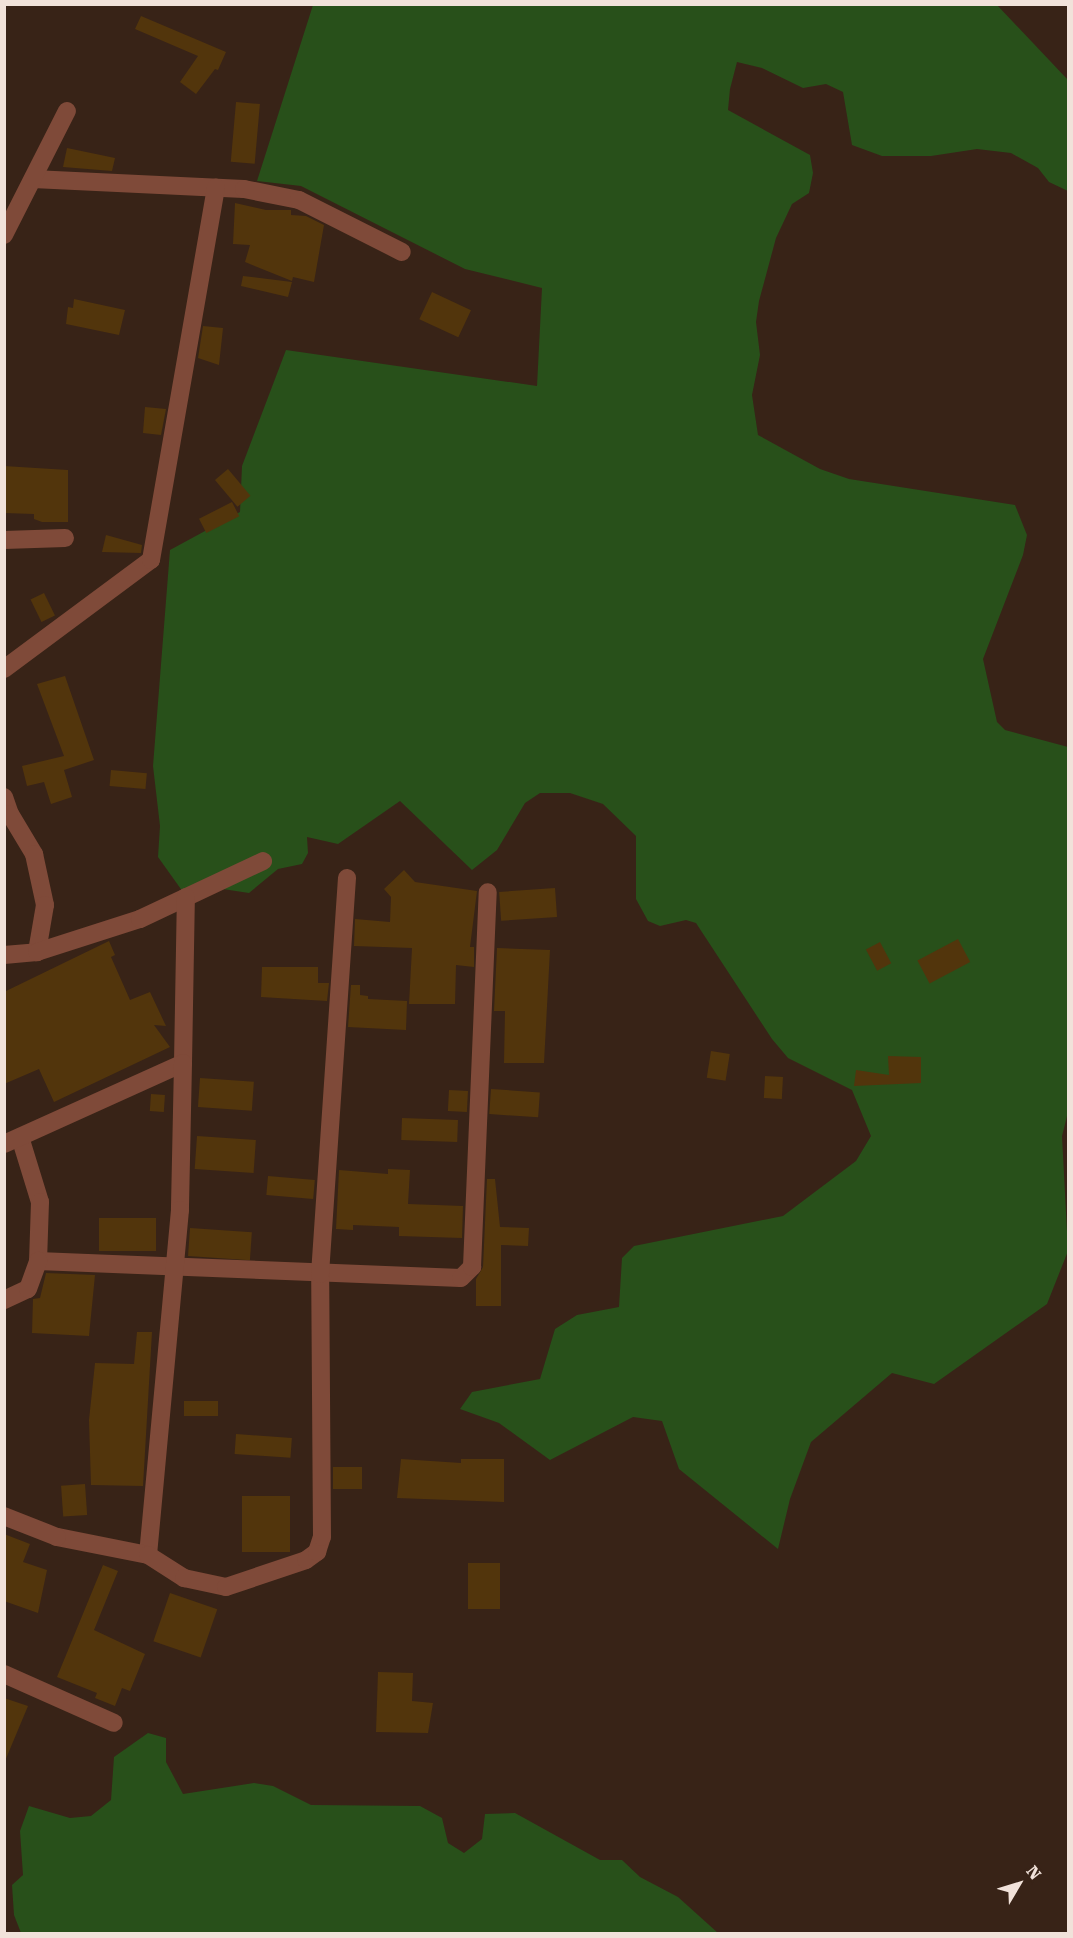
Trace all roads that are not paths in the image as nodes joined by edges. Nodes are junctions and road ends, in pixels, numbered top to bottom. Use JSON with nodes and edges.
{"nodes":[{"id":1,"x":67,"y":111,"type":"dead end"},
{"id":2,"x":33,"y":178,"type":"junction"},
{"id":3,"x":216,"y":188,"type":"junction"},
{"id":4,"x":4,"y":235,"type":"edge"},
{"id":5,"x":402,"y":252,"type":"dead end"},
{"id":6,"x":65,"y":537,"type":"dead end"},
{"id":7,"x":4,"y":540,"type":"edge"},
{"id":8,"x":4,"y":669,"type":"edge"},
{"id":9,"x":6,"y":806,"type":"edge"},
{"id":10,"x":263,"y":861,"type":"dead end"},
{"id":11,"x":347,"y":878,"type":"dead end"},
{"id":12,"x":488,"y":892,"type":"dead end"},
{"id":13,"x":186,"y":897,"type":"junction"},
{"id":14,"x":37,"y":952,"type":"junction"},
{"id":15,"x":4,"y":955,"type":"edge"},
{"id":16,"x":183,"y":1063,"type":"junction"},
{"id":17,"x":12,"y":1141,"type":"edge"},
{"id":18,"x":38,"y":1261,"type":"junction"},
{"id":19,"x":175,"y":1269,"type":"junction"},
{"id":20,"x":320,"y":1274,"type":"junction"},
{"id":21,"x":4,"y":1300,"type":"edge"},
{"id":22,"x":4,"y":1516,"type":"edge"},
{"id":23,"x":148,"y":1555,"type":"junction"},
{"id":24,"x":4,"y":1674,"type":"edge"},
{"id":25,"x":114,"y":1723,"type":"dead end"}],
"edges":[{"from":1,"to":2,"type":"street"},
{"from":2,"to":3,"type":"street"},
{"from":2,"to":4,"type":"street"},
{"from":3,"to":5,"type":"street"},
{"from":3,"to":8,"type":"street"},
{"from":6,"to":7,"type":"street"},
{"from":9,"to":14,"type":"street"},
{"from":10,"to":13,"type":"street"},
{"from":11,"to":20,"type":"street"},
{"from":12,"to":20,"type":"street"},
{"from":13,"to":14,"type":"street"},
{"from":13,"to":16,"type":"street"},
{"from":14,"to":15,"type":"street"},
{"from":16,"to":17,"type":"street"},
{"from":16,"to":19,"type":"street"},
{"from":17,"to":18,"type":"street"},
{"from":18,"to":19,"type":"street"},
{"from":18,"to":21,"type":"street"},
{"from":19,"to":20,"type":"street"},
{"from":19,"to":23,"type":"street"},
{"from":20,"to":23,"type":"street"},
{"from":22,"to":23,"type":"street"},
{"from":24,"to":25,"type":"street"}]}
